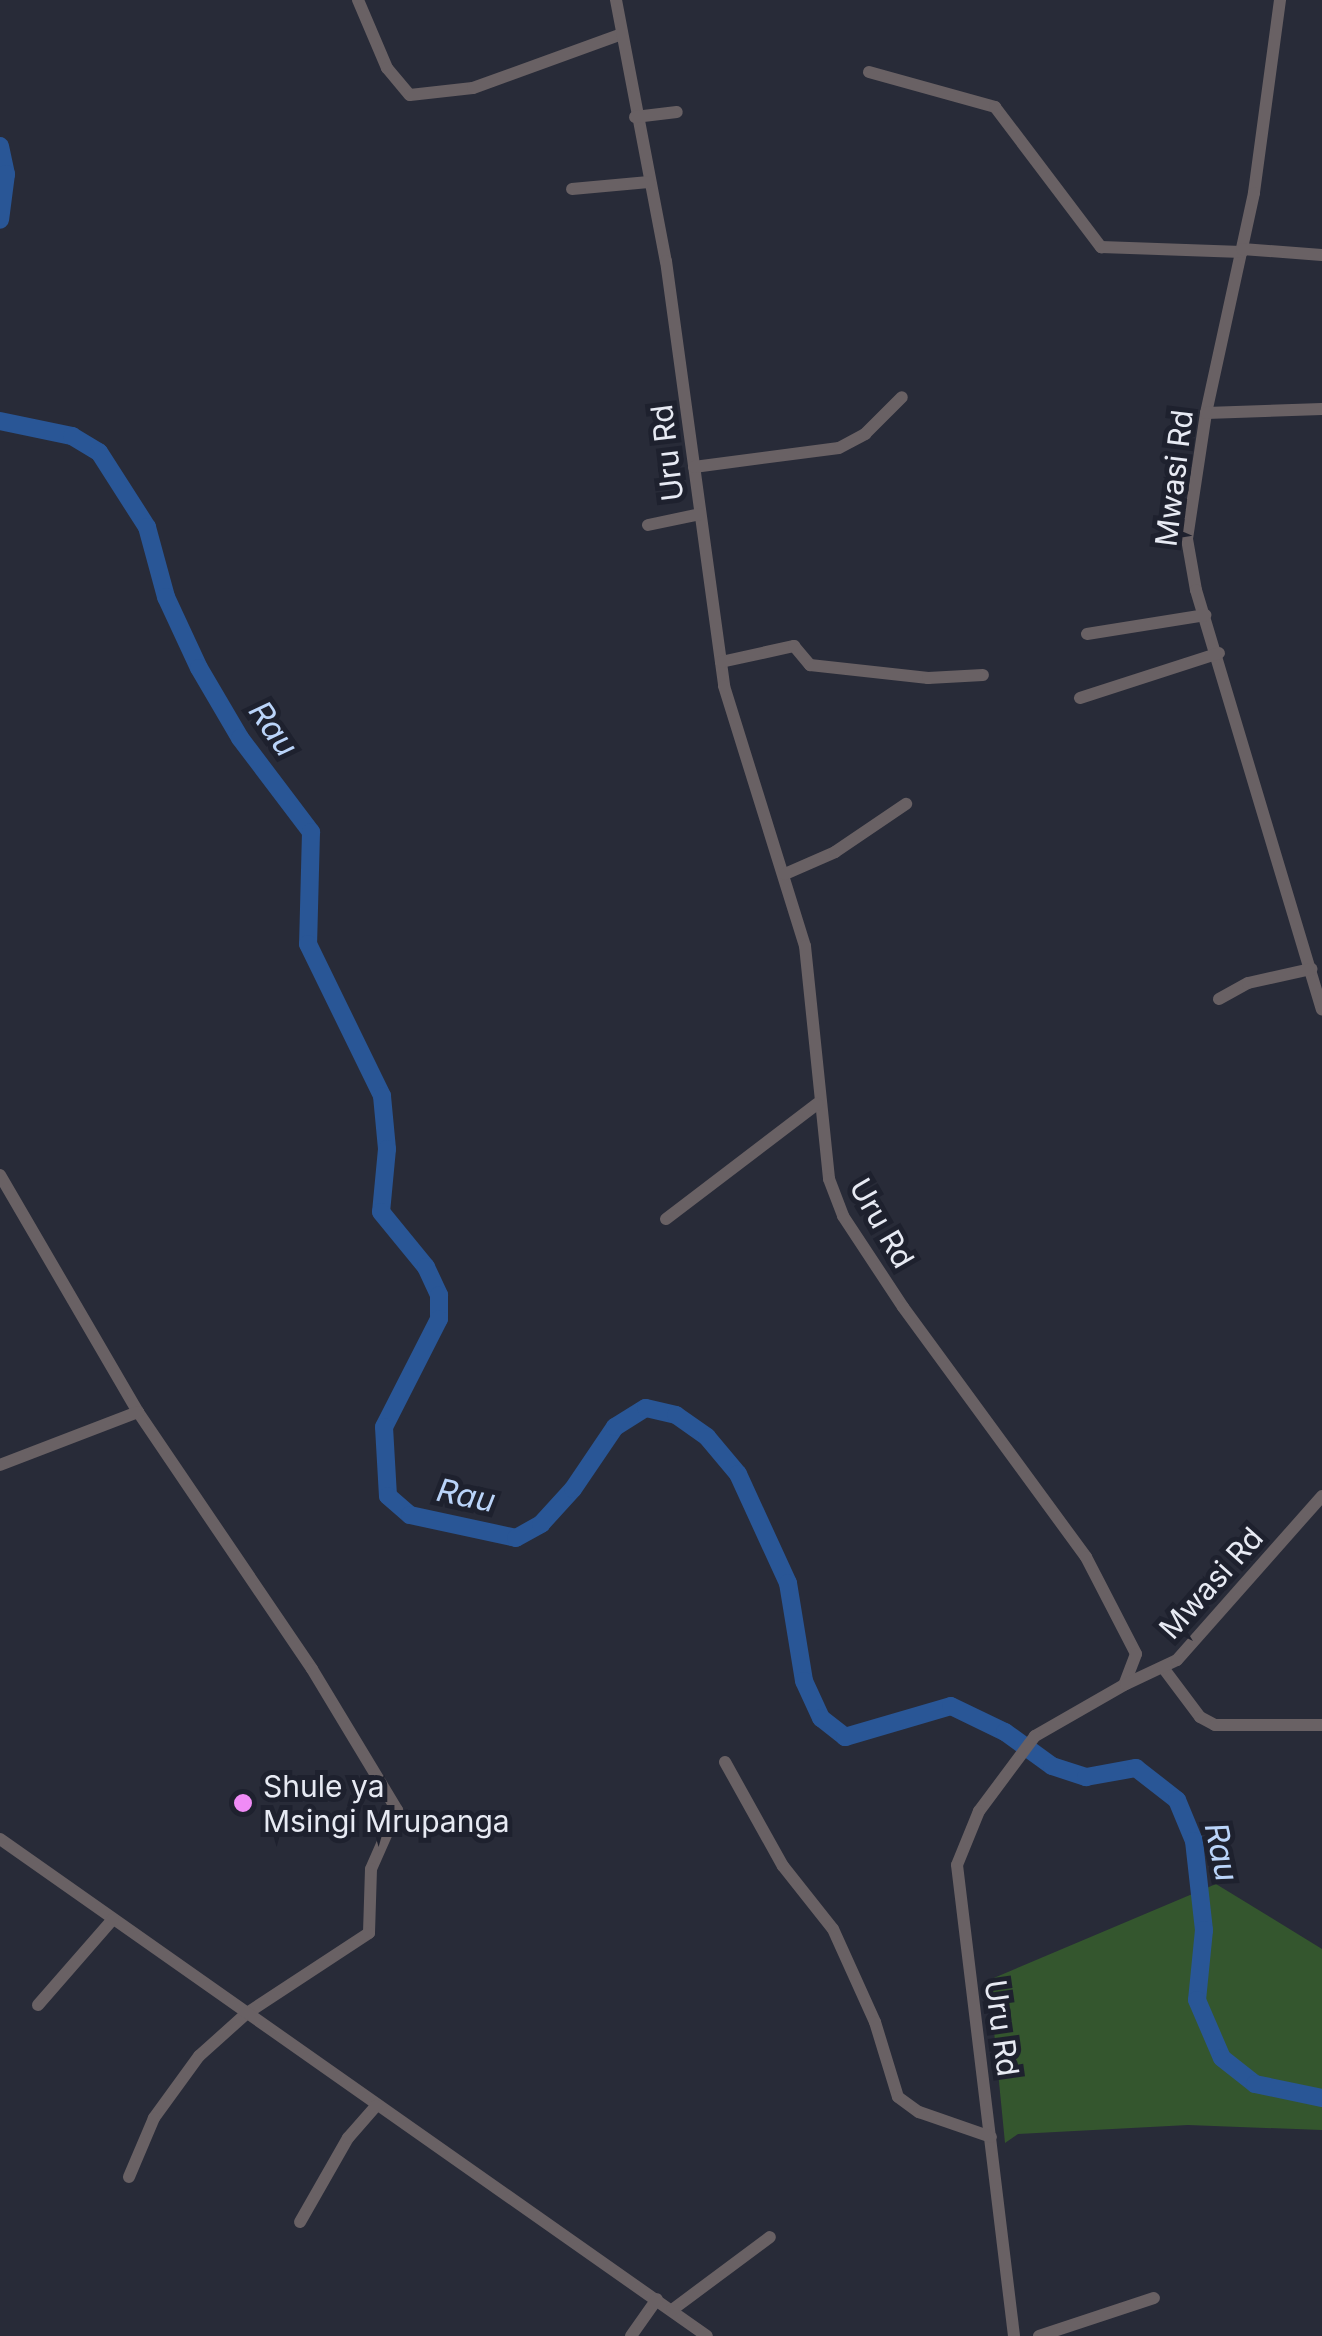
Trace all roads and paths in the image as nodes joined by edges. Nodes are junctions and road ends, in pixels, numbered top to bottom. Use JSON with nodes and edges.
{"nodes":[{"id":1,"x":358,"y":0,"type":"edge"},
{"id":2,"x":616,"y":0,"type":"edge"},
{"id":3,"x":1280,"y":0,"type":"edge"},
{"id":4,"x":622,"y":34,"type":"junction"},
{"id":5,"x":869,"y":72,"type":"dead end"},
{"id":6,"x":677,"y":112,"type":"dead end"},
{"id":7,"x":635,"y":117,"type":"junction"},
{"id":8,"x":649,"y":182,"type":"junction"},
{"id":9,"x":572,"y":189,"type":"dead end"},
{"id":10,"x":1242,"y":251,"type":"junction"},
{"id":11,"x":1322,"y":255,"type":"edge"},
{"id":12,"x":902,"y":397,"type":"dead end"},
{"id":13,"x":1322,"y":410,"type":"edge"},
{"id":14,"x":1206,"y":413,"type":"junction"},
{"id":15,"x":694,"y":466,"type":"junction"},
{"id":16,"x":700,"y":514,"type":"junction"},
{"id":17,"x":648,"y":525,"type":"dead end"},
{"id":18,"x":1205,"y":615,"type":"junction"},
{"id":19,"x":1087,"y":634,"type":"dead end"},
{"id":20,"x":1218,"y":653,"type":"junction"},
{"id":21,"x":721,"y":662,"type":"junction"},
{"id":22,"x":983,"y":675,"type":"dead end"},
{"id":23,"x":1080,"y":698,"type":"dead end"},
{"id":24,"x":906,"y":804,"type":"dead end"},
{"id":25,"x":785,"y":874,"type":"junction"},
{"id":26,"x":1311,"y":969,"type":"junction"},
{"id":27,"x":1219,"y":999,"type":"dead end"},
{"id":28,"x":1322,"y":1010,"type":"edge"},
{"id":29,"x":817,"y":1104,"type":"junction"},
{"id":30,"x":0,"y":1175,"type":"edge"},
{"id":31,"x":14,"y":1198,"type":"junction"},
{"id":32,"x":0,"y":1202,"type":"edge"},
{"id":33,"x":666,"y":1219,"type":"dead end"},
{"id":34,"x":138,"y":1412,"type":"junction"},
{"id":35,"x":0,"y":1465,"type":"edge"},
{"id":36,"x":1322,"y":1496,"type":"edge"},
{"id":37,"x":1164,"y":1670,"type":"junction"},
{"id":38,"x":1124,"y":1685,"type":"junction"},
{"id":39,"x":1322,"y":1725,"type":"edge"},
{"id":40,"x":725,"y":1762,"type":"dead end"},
{"id":41,"x":0,"y":1840,"type":"edge"},
{"id":42,"x":113,"y":1919,"type":"junction"},
{"id":43,"x":38,"y":2005,"type":"dead end"},
{"id":44,"x":247,"y":2014,"type":"junction"},
{"id":45,"x":376,"y":2106,"type":"junction"},
{"id":46,"x":991,"y":2137,"type":"junction"},
{"id":47,"x":130,"y":2177,"type":"dead end"},
{"id":48,"x":300,"y":2222,"type":"dead end"},
{"id":49,"x":770,"y":2238,"type":"dead end"},
{"id":50,"x":1154,"y":2298,"type":"dead end"},
{"id":51,"x":656,"y":2299,"type":"junction"},
{"id":52,"x":672,"y":2310,"type":"junction"},
{"id":53,"x":632,"y":2336,"type":"edge"},
{"id":54,"x":707,"y":2336,"type":"edge"},
{"id":55,"x":1014,"y":2336,"type":"edge"},
{"id":56,"x":1039,"y":2336,"type":"edge"}],
"edges":[{"from":1,"to":4,"type":"street"},
{"from":2,"to":4,"type":"street","name":"Uru Rd"},
{"from":3,"to":10,"type":"street","name":"Mwasi Rd"},
{"from":4,"to":7,"type":"street","name":"Uru Rd"},
{"from":5,"to":10,"type":"street"},
{"from":6,"to":7,"type":"street"},
{"from":7,"to":8,"type":"street","name":"Uru Rd"},
{"from":8,"to":9,"type":"street"},
{"from":8,"to":15,"type":"street","name":"Uru Rd"},
{"from":10,"to":11,"type":"street"},
{"from":10,"to":14,"type":"street","name":"Mwasi Rd"},
{"from":12,"to":15,"type":"street"},
{"from":13,"to":14,"type":"street"},
{"from":14,"to":18,"type":"street","name":"Mwasi Rd"},
{"from":15,"to":16,"type":"street","name":"Uru Rd"},
{"from":16,"to":17,"type":"street"},
{"from":16,"to":21,"type":"street","name":"Uru Rd"},
{"from":18,"to":19,"type":"street"},
{"from":18,"to":20,"type":"street","name":"Mwasi Rd"},
{"from":20,"to":23,"type":"street"},
{"from":20,"to":26,"type":"street","name":"Mwasi Rd"},
{"from":21,"to":22,"type":"street"},
{"from":21,"to":25,"type":"street","name":"Uru Rd"},
{"from":24,"to":25,"type":"street"},
{"from":25,"to":29,"type":"street","name":"Uru Rd"},
{"from":26,"to":27,"type":"street"},
{"from":26,"to":28,"type":"street","name":"Mwasi Rd"},
{"from":29,"to":33,"type":"street"},
{"from":29,"to":38,"type":"street","name":"Uru Rd"},
{"from":30,"to":31,"type":"street"},
{"from":31,"to":32,"type":"street"},
{"from":31,"to":34,"type":"street"},
{"from":34,"to":35,"type":"street"},
{"from":34,"to":44,"type":"street"},
{"from":36,"to":37,"type":"street","name":"Mwasi Rd"},
{"from":37,"to":38,"type":"street","name":"Mwasi Rd"},
{"from":37,"to":39,"type":"street"},
{"from":38,"to":46,"type":"street","name":"Uru Rd"},
{"from":40,"to":46,"type":"street"},
{"from":41,"to":42,"type":"street"},
{"from":42,"to":43,"type":"street"},
{"from":42,"to":44,"type":"street"},
{"from":44,"to":45,"type":"street"},
{"from":44,"to":47,"type":"street"},
{"from":45,"to":48,"type":"street"},
{"from":45,"to":51,"type":"street"},
{"from":46,"to":55,"type":"street","name":"Uru Rd"},
{"from":49,"to":52,"type":"street"},
{"from":50,"to":56,"type":"street"},
{"from":51,"to":52,"type":"street"},
{"from":51,"to":53,"type":"street"},
{"from":52,"to":54,"type":"street"}]}
